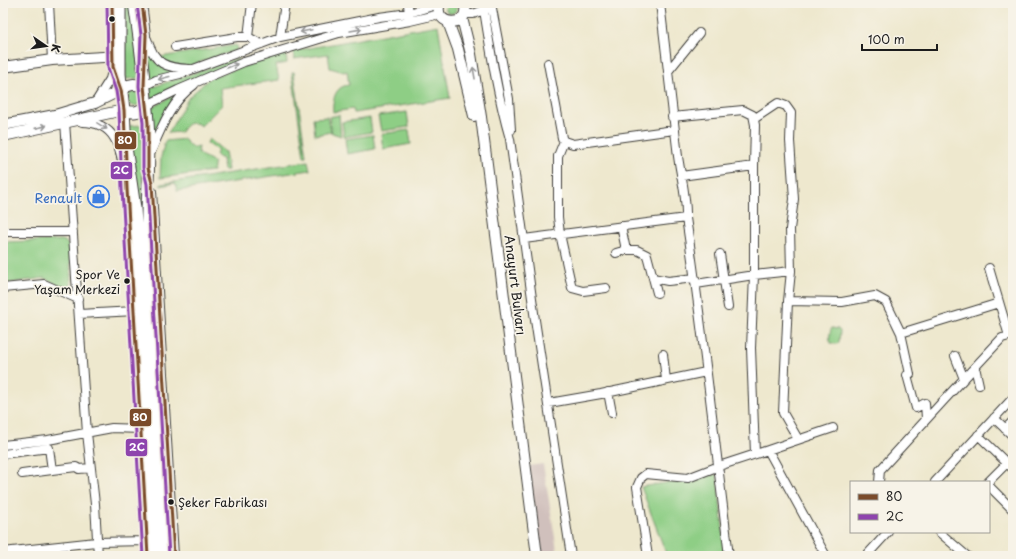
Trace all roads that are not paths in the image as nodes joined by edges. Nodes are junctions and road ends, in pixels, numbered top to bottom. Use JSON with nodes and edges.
{"nodes":[{"id":1,"x":48,"y":3,"type":"edge"},
{"id":2,"x":112,"y":3,"type":"edge"},
{"id":3,"x":120,"y":3,"type":"edge"},
{"id":4,"x":134,"y":3,"type":"edge"},
{"id":5,"x":142,"y":3,"type":"edge"},
{"id":6,"x":252,"y":3,"type":"edge"},
{"id":7,"x":285,"y":3,"type":"edge"},
{"id":8,"x":408,"y":3,"type":"edge"},
{"id":9,"x":464,"y":3,"type":"edge"},
{"id":10,"x":660,"y":3,"type":"edge"},
{"id":11,"x":491,"y":5,"type":"edge"},
{"id":12,"x":440,"y":7,"type":"edge"},
{"id":13,"x":484,"y":10,"type":"junction"},
{"id":14,"x":409,"y":13,"type":"junction"},
{"id":15,"x":463,"y":16,"type":"junction"},
{"id":16,"x":410,"y":21,"type":"junction"},
{"id":17,"x":448,"y":22,"type":"junction"},
{"id":18,"x":700,"y":33,"type":"dead end"},
{"id":19,"x":146,"y":35,"type":"junction"},
{"id":20,"x":248,"y":37,"type":"junction"},
{"id":21,"x":280,"y":37,"type":"junction"},
{"id":22,"x":261,"y":44,"type":"junction"},
{"id":23,"x":175,"y":47,"type":"dead end"},
{"id":24,"x":116,"y":56,"type":"junction"},
{"id":25,"x":52,"y":60,"type":"junction"},
{"id":26,"x":548,"y":63,"type":"dead end"},
{"id":27,"x":3,"y":67,"type":"edge"},
{"id":28,"x":113,"y":67,"type":"junction"},
{"id":29,"x":193,"y":69,"type":"junction"},
{"id":30,"x":144,"y":70,"type":"junction"},
{"id":31,"x":669,"y":70,"type":"junction"},
{"id":32,"x":206,"y":77,"type":"junction"},
{"id":33,"x":144,"y":86,"type":"junction"},
{"id":34,"x":189,"y":88,"type":"junction"},
{"id":35,"x":121,"y":90,"type":"junction"},
{"id":36,"x":95,"y":103,"type":"junction"},
{"id":37,"x":146,"y":107,"type":"junction"},
{"id":38,"x":124,"y":110,"type":"junction"},
{"id":39,"x":672,"y":117,"type":"junction"},
{"id":40,"x":754,"y":119,"type":"junction"},
{"id":41,"x":65,"y":122,"type":"junction"},
{"id":42,"x":3,"y":125,"type":"edge"},
{"id":43,"x":674,"y":130,"type":"junction"},
{"id":44,"x":3,"y":136,"type":"edge"},
{"id":45,"x":510,"y":139,"type":"junction"},
{"id":46,"x":564,"y":141,"type":"junction"},
{"id":47,"x":148,"y":144,"type":"junction"},
{"id":48,"x":126,"y":147,"type":"junction"},
{"id":49,"x":148,"y":163,"type":"junction"},
{"id":50,"x":754,"y":166,"type":"junction"},
{"id":51,"x":681,"y":176,"type":"junction"},
{"id":52,"x":126,"y":189,"type":"junction"},
{"id":53,"x":686,"y":218,"type":"junction"},
{"id":54,"x":621,"y":226,"type":"junction"},
{"id":55,"x":3,"y":232,"type":"edge"},
{"id":56,"x":73,"y":232,"type":"junction"},
{"id":57,"x":560,"y":234,"type":"junction"},
{"id":58,"x":524,"y":239,"type":"junction"},
{"id":59,"x":626,"y":250,"type":"junction"},
{"id":60,"x":616,"y":253,"type":"dead end"},
{"id":61,"x":720,"y":254,"type":"dead end"},
{"id":62,"x":989,"y":268,"type":"dead end"},
{"id":63,"x":790,"y":271,"type":"junction"},
{"id":64,"x":754,"y":275,"type":"junction"},
{"id":65,"x":653,"y":278,"type":"junction"},
{"id":66,"x":695,"y":281,"type":"junction"},
{"id":67,"x":724,"y":281,"type":"junction"},
{"id":68,"x":3,"y":288,"type":"edge"},
{"id":69,"x":606,"y":288,"type":"dead end"},
{"id":70,"x":657,"y":293,"type":"dead end"},
{"id":71,"x":78,"y":299,"type":"junction"},
{"id":72,"x":788,"y":300,"type":"junction"},
{"id":73,"x":1000,"y":303,"type":"junction"},
{"id":74,"x":728,"y":307,"type":"dead end"},
{"id":75,"x":134,"y":311,"type":"junction"},
{"id":76,"x":78,"y":314,"type":"junction"},
{"id":77,"x":900,"y":333,"type":"junction"},
{"id":78,"x":1011,"y":335,"type":"edge"},
{"id":79,"x":663,"y":354,"type":"dead end"},
{"id":80,"x":955,"y":356,"type":"dead end"},
{"id":81,"x":975,"y":367,"type":"junction"},
{"id":82,"x":706,"y":372,"type":"junction"},
{"id":83,"x":964,"y":379,"type":"junction"},
{"id":84,"x":666,"y":380,"type":"junction"},
{"id":85,"x":979,"y":385,"type":"dead end"},
{"id":86,"x":608,"y":392,"type":"junction"},
{"id":87,"x":1013,"y":398,"type":"edge"},
{"id":88,"x":548,"y":403,"type":"junction"},
{"id":89,"x":612,"y":413,"type":"dead end"},
{"id":90,"x":994,"y":418,"type":"junction"},
{"id":91,"x":926,"y":419,"type":"junction"},
{"id":92,"x":1013,"y":421,"type":"edge"},
{"id":93,"x":141,"y":428,"type":"junction"},
{"id":94,"x":833,"y":428,"type":"dead end"},
{"id":95,"x":1005,"y":429,"type":"junction"},
{"id":96,"x":87,"y":433,"type":"junction"},
{"id":97,"x":978,"y":435,"type":"junction"},
{"id":98,"x":1013,"y":436,"type":"edge"},
{"id":99,"x":798,"y":439,"type":"junction"},
{"id":100,"x":3,"y":445,"type":"edge"},
{"id":101,"x":768,"y":450,"type":"junction"},
{"id":102,"x":3,"y":454,"type":"edge"},
{"id":103,"x":755,"y":454,"type":"junction"},
{"id":104,"x":719,"y":466,"type":"junction"},
{"id":105,"x":1010,"y":466,"type":"edge"},
{"id":106,"x":90,"y":468,"type":"junction"},
{"id":107,"x":52,"y":470,"type":"junction"},
{"id":108,"x":22,"y":474,"type":"dead end"},
{"id":109,"x":879,"y":481,"type":"edge"},
{"id":110,"x":935,"y":481,"type":"edge"},
{"id":111,"x":989,"y":481,"type":"edge"},
{"id":112,"x":990,"y":487,"type":"edge"},
{"id":113,"x":1013,"y":510,"type":"edge"},
{"id":114,"x":887,"y":533,"type":"edge"},
{"id":115,"x":940,"y":533,"type":"edge"},
{"id":116,"x":148,"y":541,"type":"junction"},
{"id":117,"x":96,"y":542,"type":"junction"},
{"id":118,"x":3,"y":552,"type":"edge"},
{"id":119,"x":645,"y":555,"type":"edge"},
{"id":120,"x":98,"y":556,"type":"edge"},
{"id":121,"x":148,"y":556,"type":"edge"},
{"id":122,"x":155,"y":556,"type":"edge"},
{"id":123,"x":166,"y":556,"type":"edge"},
{"id":124,"x":174,"y":556,"type":"edge"},
{"id":125,"x":532,"y":556,"type":"edge"},
{"id":126,"x":537,"y":556,"type":"edge"},
{"id":127,"x":572,"y":556,"type":"edge"},
{"id":128,"x":729,"y":556,"type":"edge"},
{"id":129,"x":826,"y":556,"type":"edge"},
{"id":130,"x":866,"y":556,"type":"edge"},
{"id":131,"x":966,"y":556,"type":"edge"}],
"edges":[{"from":1,"to":25,"type":"street"},
{"from":2,"to":24,"type":"street"},
{"from":3,"to":24,"type":"highway"},
{"from":4,"to":30,"type":"highway"},
{"from":5,"to":19,"type":"street"},
{"from":6,"to":20,"type":"street"},
{"from":7,"to":21,"type":"street"},
{"from":8,"to":14,"type":"street"},
{"from":9,"to":15,"type":"main road","name":"Anayurt Bulvarı"},
{"from":10,"to":31,"type":"street"},
{"from":11,"to":13,"type":"street"},
{"from":11,"to":45,"type":"street"},
{"from":12,"to":14,"type":"street"},
{"from":12,"to":16,"type":"street"},
{"from":12,"to":17,"type":"main road"},
{"from":13,"to":15,"type":"street"},
{"from":13,"to":45,"type":"street"},
{"from":14,"to":16,"type":"street"},
{"from":14,"to":21,"type":"street","one_way":true},
{"from":15,"to":17,"type":"main road"},
{"from":126,"to":15,"type":"main road","name":"Anayurt Bulvarı","one_way":true},
{"from":32,"to":16,"type":"street","one_way":true},
{"from":17,"to":125,"type":"main road","name":"Anayurt Bulvarı"},
{"from":18,"to":31,"type":"street"},
{"from":19,"to":29,"type":"street"},
{"from":19,"to":30,"type":"street"},
{"from":20,"to":22,"type":"street"},
{"from":20,"to":23,"type":"street"},
{"from":21,"to":22,"type":"street"},
{"from":22,"to":29,"type":"street"},
{"from":24,"to":25,"type":"main road"},
{"from":24,"to":28,"type":"street"},
{"from":24,"to":35,"type":"highway"},
{"from":25,"to":27,"type":"main road"},
{"from":26,"to":46,"type":"street"},
{"from":28,"to":35,"type":"street"},
{"from":28,"to":36,"type":"street"},
{"from":29,"to":33,"type":"street","one_way":true},
{"from":30,"to":33,"type":"highway"},
{"from":31,"to":39,"type":"street"},
{"from":32,"to":34,"type":"street"},
{"from":32,"to":37,"type":"street"},
{"from":33,"to":35,"type":"highway"},
{"from":33,"to":37,"type":"highway"},
{"from":34,"to":47,"type":"street"},
{"from":34,"to":49,"type":"street"},
{"from":35,"to":36,"type":"main road"},
{"from":35,"to":38,"type":"highway"},
{"from":36,"to":42,"type":"main road"},
{"from":37,"to":38,"type":"highway"},
{"from":37,"to":47,"type":"highway"},
{"from":38,"to":41,"type":"main road"},
{"from":38,"to":48,"type":"highway"},
{"from":39,"to":40,"type":"street"},
{"from":39,"to":43,"type":"street"},
{"from":40,"to":50,"type":"street"},
{"from":40,"to":63,"type":"street"},
{"from":44,"to":41,"type":"main road","one_way":true},
{"from":41,"to":52,"type":"street","one_way":true},
{"from":41,"to":56,"type":"street"},
{"from":43,"to":46,"type":"street"},
{"from":43,"to":51,"type":"street"},
{"from":45,"to":58,"type":"street"},
{"from":46,"to":57,"type":"street"},
{"from":47,"to":49,"type":"highway"},
{"from":48,"to":52,"type":"highway"},
{"from":48,"to":122,"type":"highway"},
{"from":49,"to":123,"type":"highway"},
{"from":49,"to":124,"type":"street"},
{"from":50,"to":51,"type":"street"},
{"from":50,"to":64,"type":"street"},
{"from":51,"to":53,"type":"street"},
{"from":52,"to":75,"type":"street"},
{"from":53,"to":54,"type":"street"},
{"from":53,"to":66,"type":"street"},
{"from":54,"to":57,"type":"street"},
{"from":54,"to":59,"type":"street"},
{"from":55,"to":56,"type":"street"},
{"from":56,"to":71,"type":"street"},
{"from":57,"to":58,"type":"street"},
{"from":57,"to":69,"type":"street"},
{"from":58,"to":88,"type":"street"},
{"from":59,"to":60,"type":"street"},
{"from":59,"to":65,"type":"street"},
{"from":61,"to":67,"type":"street"},
{"from":62,"to":73,"type":"street"},
{"from":63,"to":64,"type":"street"},
{"from":63,"to":72,"type":"street"},
{"from":64,"to":67,"type":"street"},
{"from":64,"to":103,"type":"street"},
{"from":65,"to":66,"type":"street"},
{"from":65,"to":70,"type":"street"},
{"from":66,"to":67,"type":"street"},
{"from":66,"to":82,"type":"street"},
{"from":67,"to":74,"type":"street"},
{"from":68,"to":71,"type":"street"},
{"from":71,"to":76,"type":"street"},
{"from":72,"to":77,"type":"street"},
{"from":72,"to":99,"type":"street"},
{"from":73,"to":77,"type":"street"},
{"from":73,"to":78,"type":"street"},
{"from":75,"to":76,"type":"street"},
{"from":75,"to":93,"type":"street"},
{"from":76,"to":96,"type":"street"},
{"from":77,"to":91,"type":"street"},
{"from":78,"to":81,"type":"street"},
{"from":79,"to":84,"type":"street"},
{"from":80,"to":83,"type":"street"},
{"from":81,"to":83,"type":"street"},
{"from":81,"to":85,"type":"street"},
{"from":82,"to":84,"type":"street"},
{"from":82,"to":104,"type":"street"},
{"from":83,"to":91,"type":"street"},
{"from":84,"to":86,"type":"street"},
{"from":86,"to":88,"type":"street"},
{"from":86,"to":89,"type":"street"},
{"from":87,"to":90,"type":"street"},
{"from":88,"to":127,"type":"street"},
{"from":90,"to":95,"type":"street"},
{"from":90,"to":97,"type":"street"},
{"from":91,"to":109,"type":"street"},
{"from":92,"to":95,"type":"street"},
{"from":93,"to":96,"type":"street"},
{"from":93,"to":116,"type":"street"},
{"from":94,"to":99,"type":"street"},
{"from":95,"to":98,"type":"street"},
{"from":96,"to":100,"type":"street"},
{"from":96,"to":106,"type":"street"},
{"from":97,"to":105,"type":"street"},
{"from":97,"to":110,"type":"street"},
{"from":99,"to":101,"type":"street"},
{"from":101,"to":103,"type":"street"},
{"from":101,"to":129,"type":"street"},
{"from":102,"to":107,"type":"street"},
{"from":103,"to":104,"type":"street"},
{"from":104,"to":119,"type":"street"},
{"from":104,"to":128,"type":"street"},
{"from":105,"to":111,"type":"street"},
{"from":106,"to":107,"type":"street"},
{"from":106,"to":117,"type":"street"},
{"from":107,"to":108,"type":"street"},
{"from":112,"to":113,"type":"street"},
{"from":114,"to":130,"type":"street"},
{"from":115,"to":131,"type":"street"},
{"from":116,"to":117,"type":"street"},
{"from":116,"to":121,"type":"street"},
{"from":117,"to":118,"type":"street"},
{"from":117,"to":120,"type":"street"}]}
